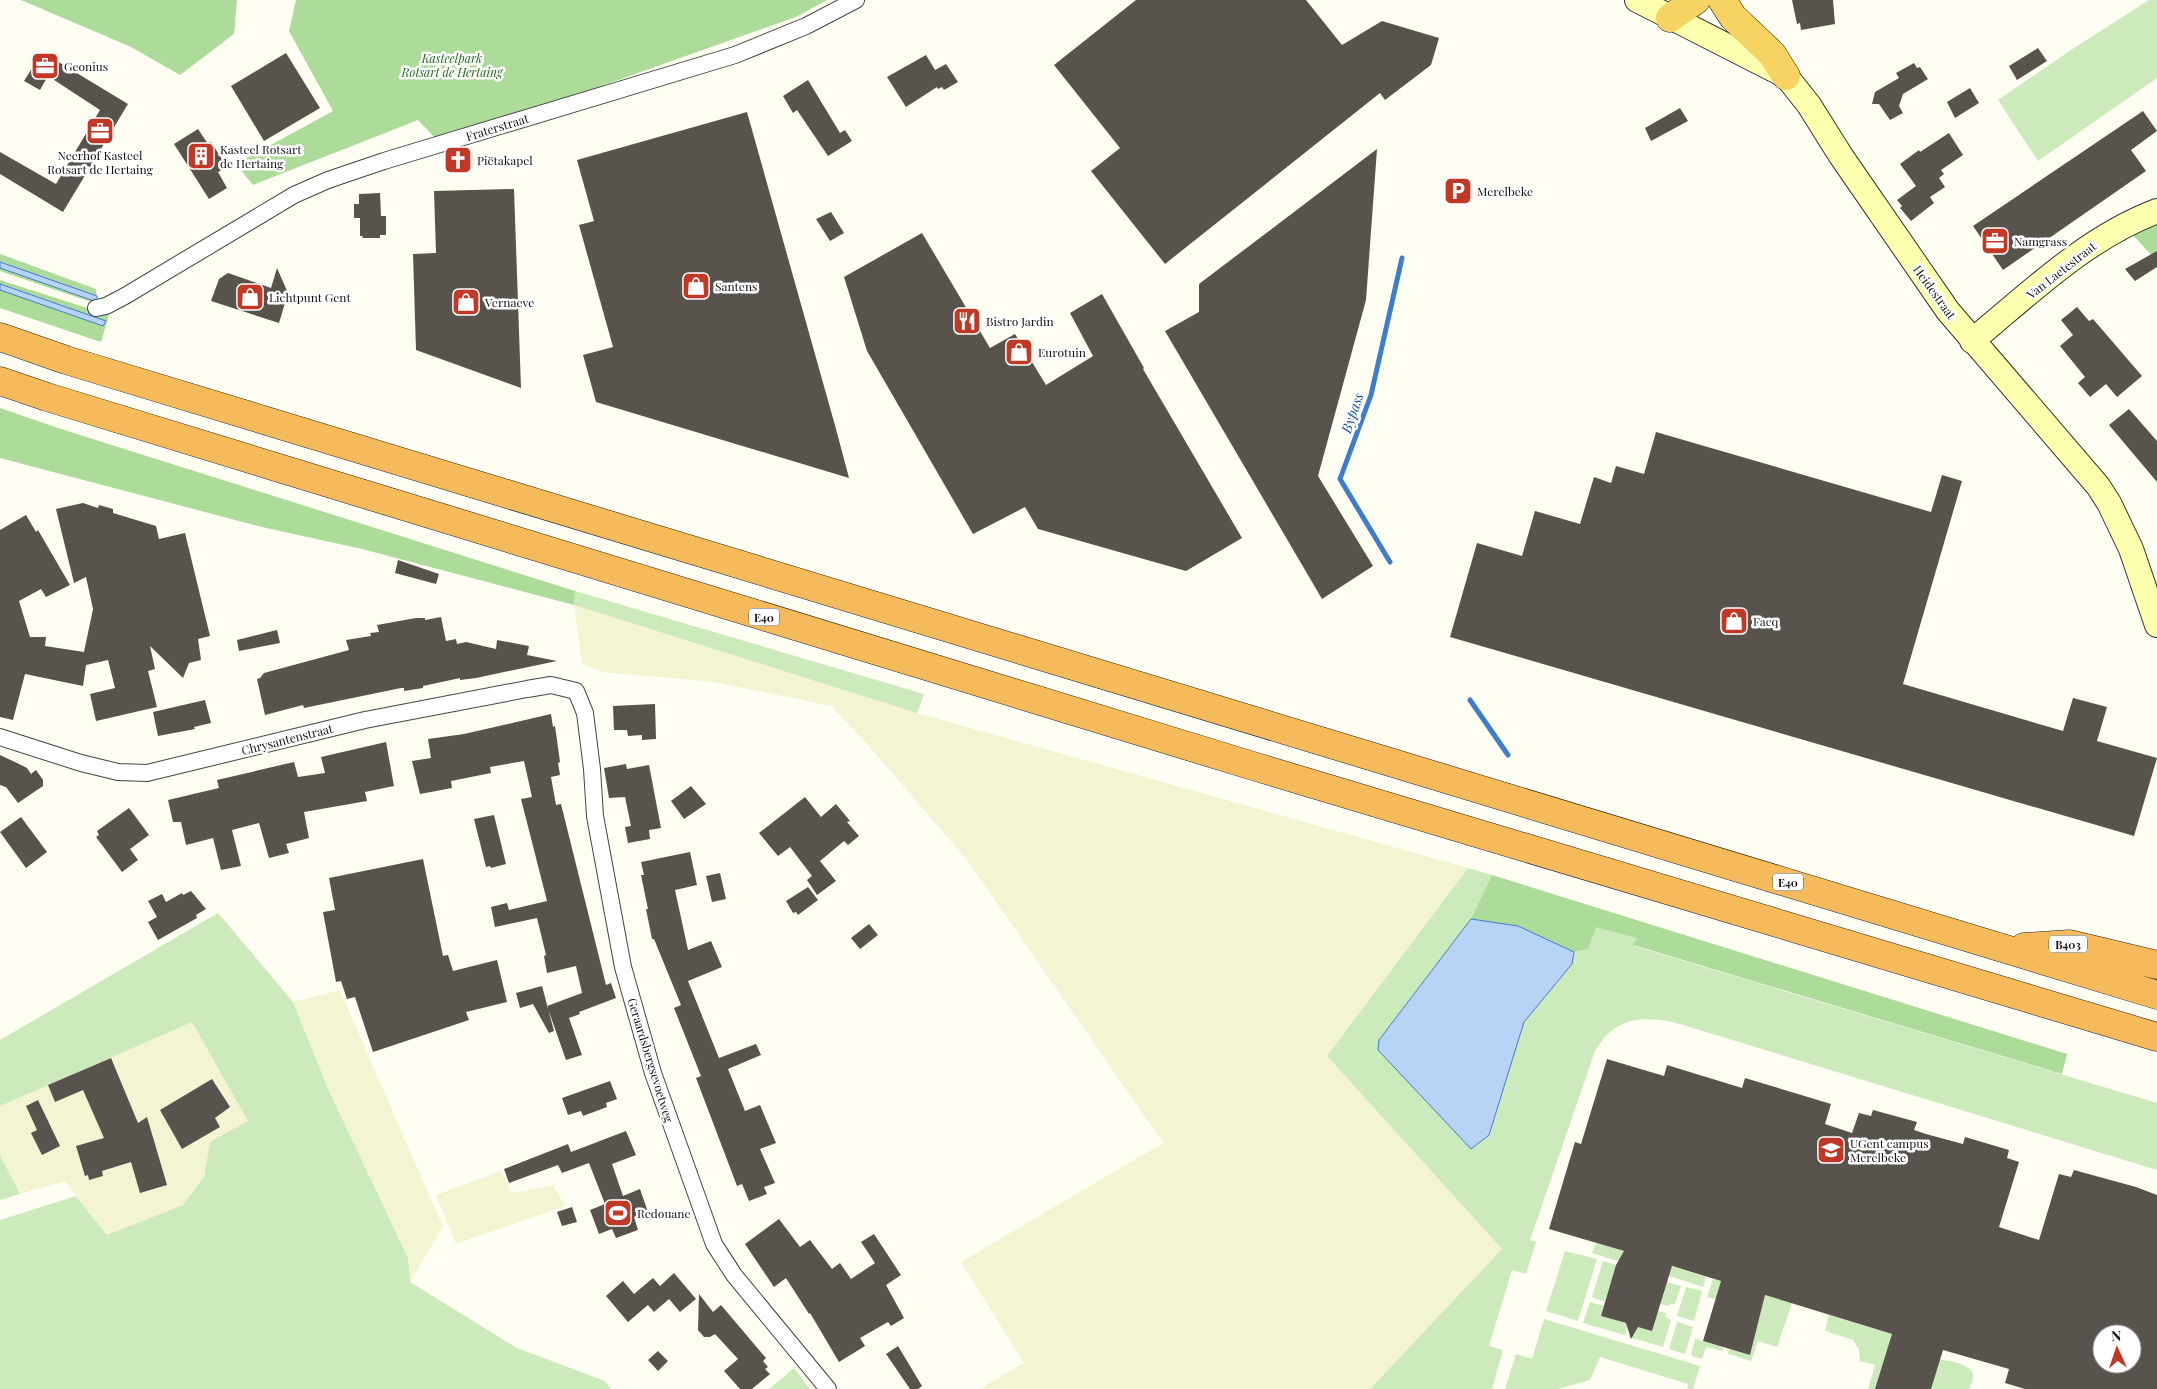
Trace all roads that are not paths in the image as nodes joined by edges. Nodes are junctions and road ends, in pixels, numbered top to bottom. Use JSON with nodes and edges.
{"nodes":[{"id":1,"x":856,"y":0,"type":"edge"},
{"id":2,"x":1637,"y":0,"type":"edge"},
{"id":3,"x":1696,"y":0,"type":"edge"},
{"id":4,"x":1722,"y":0,"type":"edge"},
{"id":5,"x":1671,"y":9,"type":"edge"},
{"id":6,"x":1786,"y":76,"type":"junction"},
{"id":7,"x":2157,"y":211,"type":"edge"},
{"id":8,"x":96,"y":308,"type":"dead end"},
{"id":9,"x":0,"y":337,"type":"edge"},
{"id":10,"x":1972,"y":341,"type":"junction"},
{"id":11,"x":0,"y":381,"type":"edge"},
{"id":12,"x":2155,"y":616,"type":"edge"},
{"id":13,"x":576,"y":691,"type":"joint"},
{"id":14,"x":0,"y":737,"type":"edge"},
{"id":15,"x":2010,"y":948,"type":"junction"},
{"id":16,"x":2157,"y":965,"type":"edge"},
{"id":17,"x":2157,"y":994,"type":"edge"},
{"id":18,"x":2157,"y":1037,"type":"edge"},
{"id":19,"x":828,"y":1389,"type":"edge"}],
"edges":[{"from":1,"to":8,"type":"street","name":"Fraterstraat"},
{"from":2,"to":5,"type":"main road","name":"Heidestraat"},
{"from":3,"to":5,"type":"highway"},
{"from":4,"to":6,"type":"highway"},
{"from":5,"to":6,"type":"main road","name":"Heidestraat"},
{"from":6,"to":10,"type":"main road","name":"Heidestraat"},
{"from":7,"to":10,"type":"main road","name":"Van Laetestraat"},
{"from":9,"to":15,"type":"highway","number":"E40"},
{"from":10,"to":12,"type":"main road","name":"Heidestraat"},
{"from":11,"to":18,"type":"highway","number":"E40"},
{"from":13,"to":14,"type":"street","name":"Chrysantenstraat"},
{"from":13,"to":19,"type":"street","name":"Geraardsbergsevoetweg"},
{"from":15,"to":16,"type":"highway","number":"B403"},
{"from":15,"to":17,"type":"highway","number":"E40"}]}
